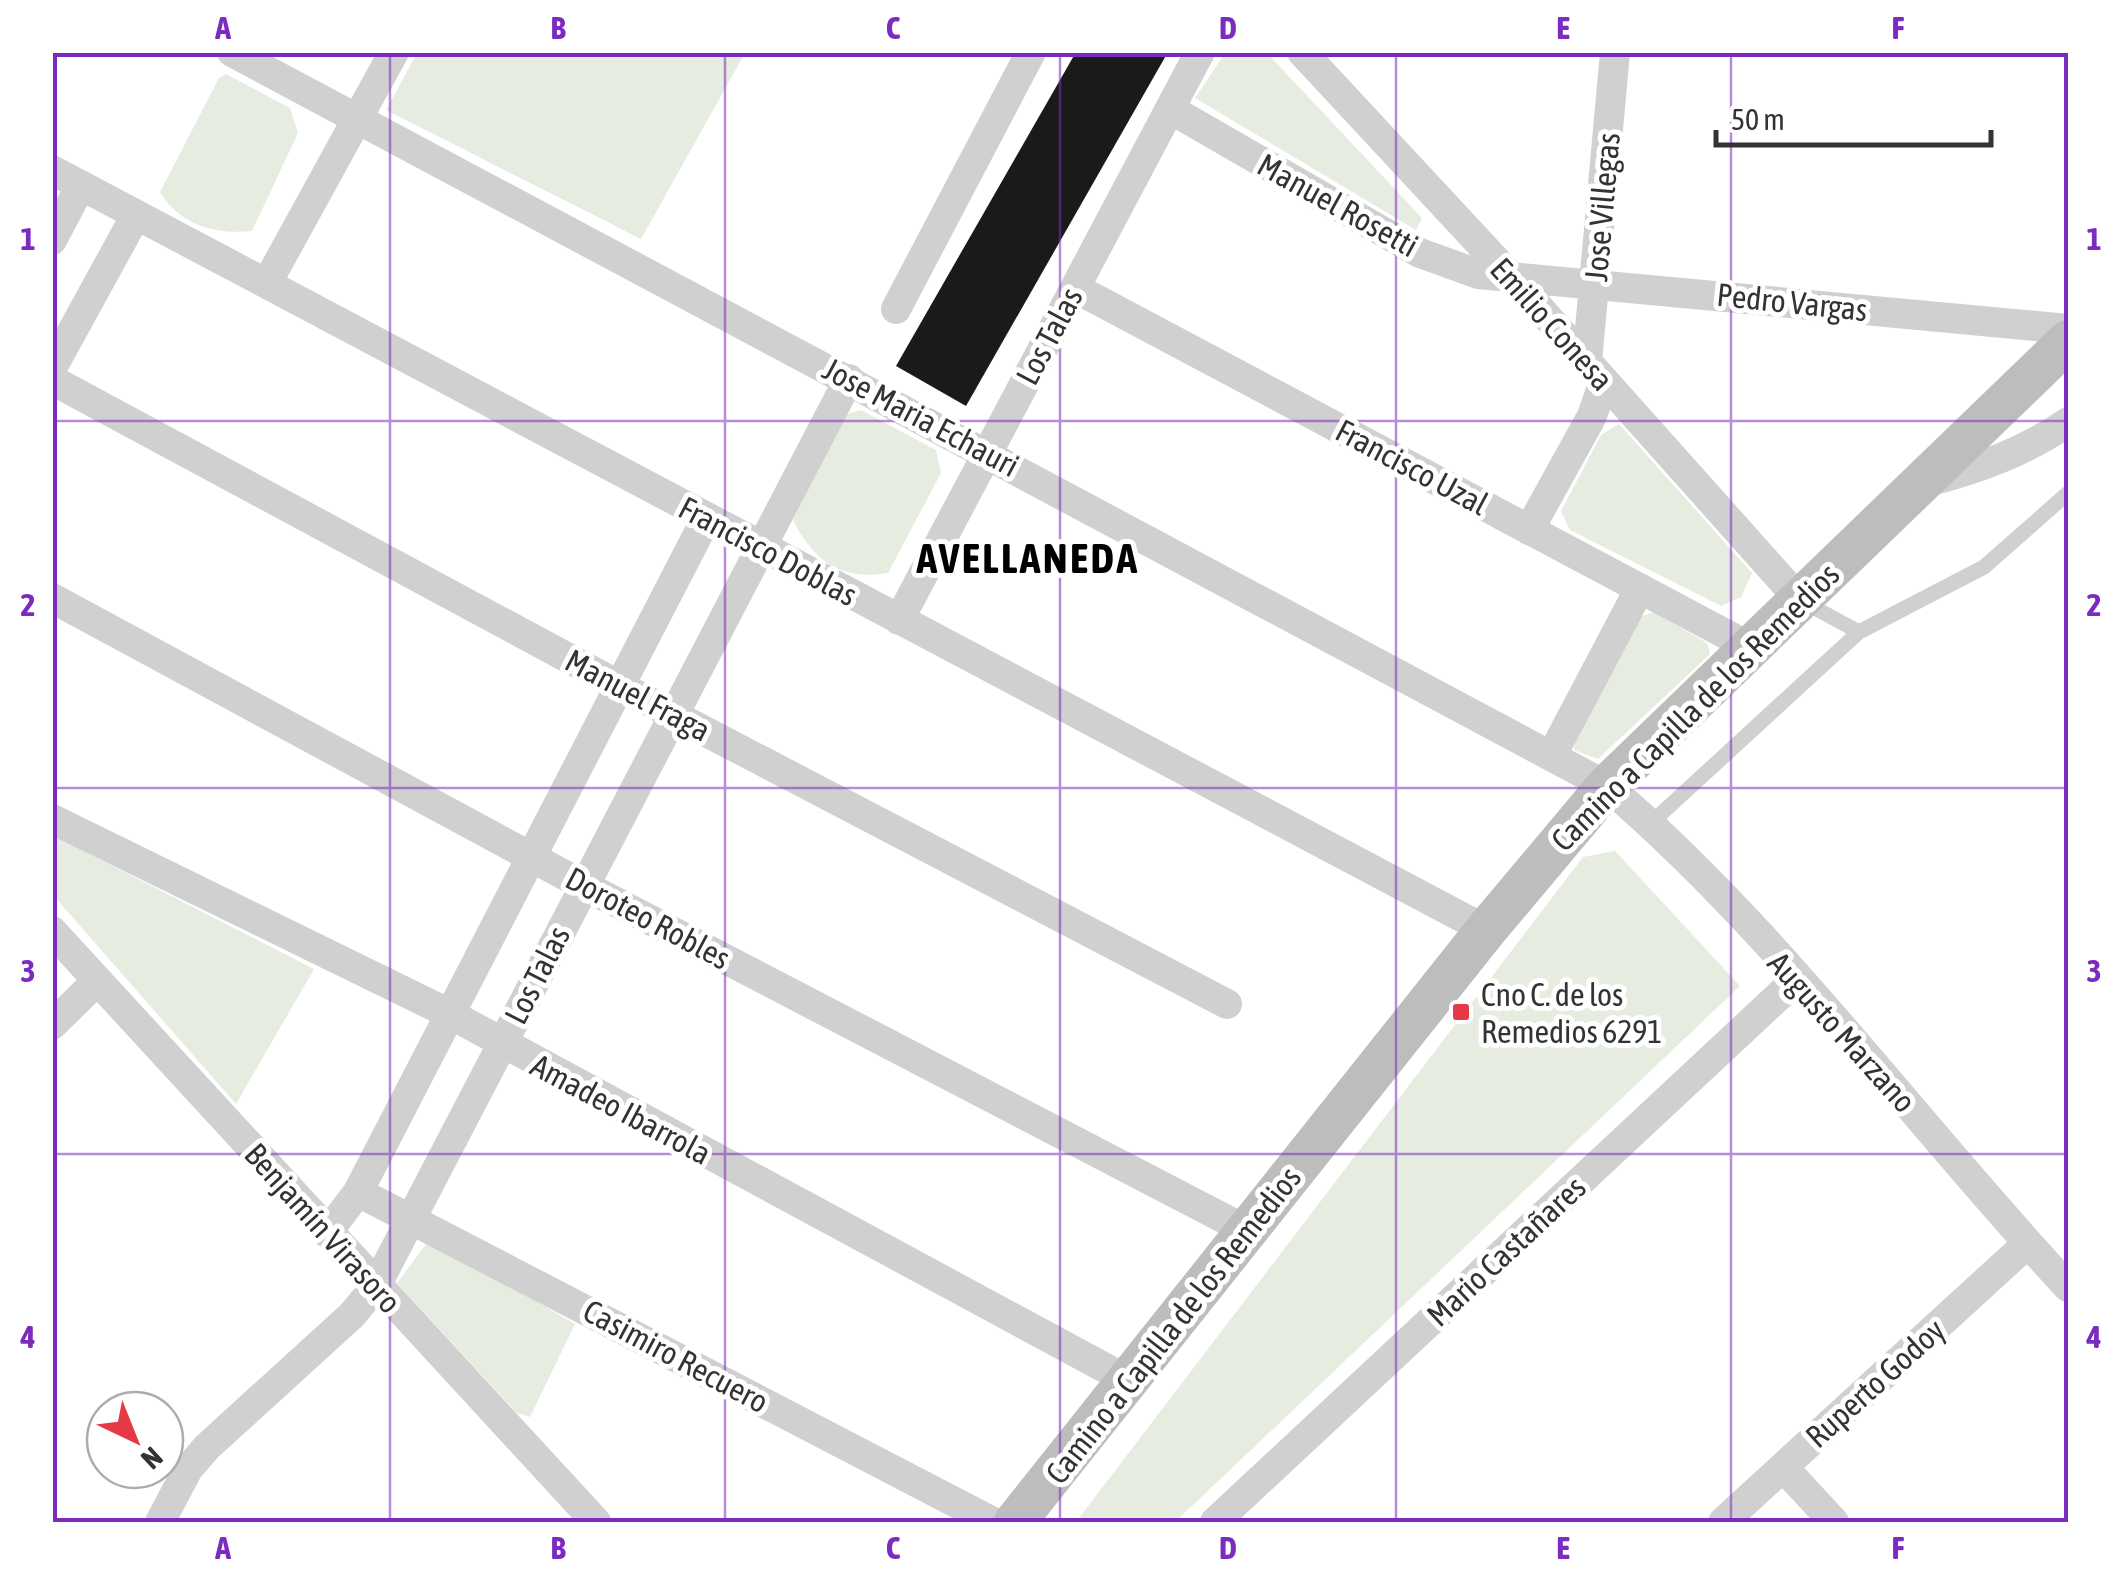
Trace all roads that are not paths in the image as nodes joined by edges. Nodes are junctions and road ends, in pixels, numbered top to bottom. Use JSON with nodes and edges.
{"nodes":[{"id":1,"x":232,"y":52,"type":"edge"},
{"id":2,"x":394,"y":52,"type":"edge"},
{"id":3,"x":1031,"y":52,"type":"edge"},
{"id":4,"x":1200,"y":52,"type":"edge"},
{"id":5,"x":1302,"y":52,"type":"edge"},
{"id":6,"x":1615,"y":52,"type":"edge"},
{"id":7,"x":1170,"y":109,"type":"junction"},
{"id":8,"x":358,"y":119,"type":"junction"},
{"id":9,"x":52,"y":170,"type":"edge"},
{"id":10,"x":81,"y":185,"type":"junction"},
{"id":11,"x":136,"y":215,"type":"junction"},
{"id":12,"x":52,"y":240,"type":"edge"},
{"id":13,"x":1515,"y":281,"type":"junction"},
{"id":14,"x":1596,"y":282,"type":"junction"},
{"id":15,"x":267,"y":283,"type":"junction"},
{"id":16,"x":1075,"y":288,"type":"junction"},
{"id":17,"x":896,"y":309,"type":"dead end"},
{"id":18,"x":2068,"y":329,"type":"edge"},
{"id":19,"x":2068,"y":341,"type":"edge"},
{"id":20,"x":52,"y":368,"type":"edge"},
{"id":21,"x":1595,"y":372,"type":"junction"},
{"id":22,"x":850,"y":379,"type":"junction"},
{"id":23,"x":52,"y":380,"type":"edge"},
{"id":24,"x":2068,"y":422,"type":"edge"},
{"id":25,"x":987,"y":453,"type":"junction"},
{"id":26,"x":1916,"y":485,"type":"junction"},
{"id":27,"x":2068,"y":493,"type":"edge"},
{"id":28,"x":706,"y":519,"type":"junction"},
{"id":29,"x":1529,"y":530,"type":"junction"},
{"id":30,"x":761,"y":546,"type":"junction"},
{"id":31,"x":1640,"y":588,"type":"junction"},
{"id":32,"x":52,"y":598,"type":"edge"},
{"id":33,"x":1799,"y":599,"type":"junction"},
{"id":34,"x":899,"y":620,"type":"junction"},
{"id":35,"x":1859,"y":632,"type":"junction"},
{"id":36,"x":1748,"y":646,"type":"junction"},
{"id":37,"x":620,"y":686,"type":"junction"},
{"id":38,"x":672,"y":714,"type":"junction"},
{"id":39,"x":1552,"y":753,"type":"junction"},
{"id":40,"x":1608,"y":786,"type":"junction"},
{"id":41,"x":52,"y":819,"type":"edge"},
{"id":42,"x":1651,"y":823,"type":"junction"},
{"id":43,"x":532,"y":856,"type":"junction"},
{"id":44,"x":583,"y":884,"type":"junction"},
{"id":45,"x":1486,"y":930,"type":"junction"},
{"id":46,"x":52,"y":931,"type":"edge"},
{"id":47,"x":1797,"y":979,"type":"junction"},
{"id":48,"x":97,"y":981,"type":"junction"},
{"id":49,"x":1227,"y":1004,"type":"dead end"},
{"id":50,"x":450,"y":1014,"type":"junction"},
{"id":51,"x":52,"y":1025,"type":"edge"},
{"id":52,"x":501,"y":1045,"type":"junction"},
{"id":53,"x":358,"y":1192,"type":"junction"},
{"id":54,"x":410,"y":1217,"type":"junction"},
{"id":55,"x":1248,"y":1231,"type":"junction"},
{"id":56,"x":327,"y":1233,"type":"junction"},
{"id":57,"x":2028,"y":1243,"type":"junction"},
{"id":58,"x":376,"y":1286,"type":"junction"},
{"id":59,"x":2068,"y":1286,"type":"edge"},
{"id":60,"x":1131,"y":1382,"type":"junction"},
{"id":61,"x":1783,"y":1467,"type":"junction"},
{"id":62,"x":562,"y":1510,"type":"edge"},
{"id":63,"x":160,"y":1522,"type":"edge"},
{"id":64,"x":596,"y":1522,"type":"edge"},
{"id":65,"x":993,"y":1522,"type":"edge"},
{"id":66,"x":1015,"y":1522,"type":"edge"},
{"id":67,"x":1215,"y":1522,"type":"edge"},
{"id":68,"x":1722,"y":1522,"type":"edge"},
{"id":69,"x":1834,"y":1522,"type":"edge"}],
"edges":[{"from":1,"to":8,"type":"street","name":"Jose Maria Echauri"},
{"from":2,"to":8,"type":"street"},
{"from":3,"to":17,"type":"street"},
{"from":4,"to":7,"type":"street","name":"Los Talas"},
{"from":5,"to":13,"type":"street","name":"Emilio Conesa"},
{"from":6,"to":14,"type":"street","name":"Jose Villegas"},
{"from":7,"to":13,"type":"street","name":"Manuel Rosetti"},
{"from":7,"to":16,"type":"street","name":"Los Talas"},
{"from":8,"to":15,"type":"street"},
{"from":8,"to":22,"type":"street","name":"Jose Maria Echauri"},
{"from":9,"to":10,"type":"street","name":"Francisco Doblas"},
{"from":10,"to":11,"type":"street","name":"Francisco Doblas"},
{"from":10,"to":12,"type":"street"},
{"from":11,"to":15,"type":"street","name":"Francisco Doblas"},
{"from":11,"to":20,"type":"street"},
{"from":13,"to":14,"type":"street","name":"Pedro Vargas"},
{"from":13,"to":21,"type":"street","name":"Emilio Conesa"},
{"from":14,"to":18,"type":"street","name":"Pedro Vargas"},
{"from":14,"to":21,"type":"street","name":"Jose Villegas"},
{"from":15,"to":28,"type":"street","name":"Francisco Doblas"},
{"from":16,"to":25,"type":"street","name":"Los Talas"},
{"from":16,"to":29,"type":"street","name":"Francisco Uzal"},
{"from":19,"to":26,"type":"main road","name":"Camino a Capilla de los Remedios"},
{"from":21,"to":29,"type":"street","name":"Jose Villegas"},
{"from":21,"to":33,"type":"street","name":"Emilio Conesa"},
{"from":22,"to":25,"type":"street","name":"Jose Maria Echauri"},
{"from":22,"to":30,"type":"street","name":"Los Talas"},
{"from":23,"to":37,"type":"street","name":"Manuel Fraga"},
{"from":24,"to":26,"type":"street"},
{"from":25,"to":34,"type":"street","name":"Los Talas"},
{"from":25,"to":39,"type":"street","name":"Jose Maria Echauri"},
{"from":26,"to":33,"type":"main road","name":"Camino a Capilla de los Remedios"},
{"from":27,"to":35,"type":"lane"},
{"from":28,"to":30,"type":"street","name":"Francisco Doblas"},
{"from":28,"to":37,"type":"street"},
{"from":29,"to":31,"type":"street","name":"Francisco Uzal"},
{"from":30,"to":34,"type":"street","name":"Francisco Doblas"},
{"from":30,"to":38,"type":"street","name":"Los Talas"},
{"from":31,"to":36,"type":"street","name":"Francisco Uzal"},
{"from":31,"to":39,"type":"street"},
{"from":32,"to":43,"type":"street","name":"Doroteo Robles"},
{"from":33,"to":35,"type":"lane"},
{"from":33,"to":36,"type":"main road","name":"Camino a Capilla de los Remedios"},
{"from":34,"to":45,"type":"street","name":"Francisco Doblas"},
{"from":35,"to":42,"type":"lane"},
{"from":36,"to":40,"type":"main road","name":"Camino a Capilla de los Remedios"},
{"from":37,"to":38,"type":"street","name":"Manuel Fraga"},
{"from":37,"to":43,"type":"street"},
{"from":38,"to":44,"type":"street","name":"Los Talas"},
{"from":38,"to":49,"type":"street","name":"Manuel Fraga"},
{"from":39,"to":40,"type":"street","name":"Jose Maria Echauri"},
{"from":40,"to":42,"type":"street","name":"Augusto Marzano"},
{"from":40,"to":45,"type":"main road","name":"Camino a Capilla de los Remedios"},
{"from":41,"to":50,"type":"street","name":"Amadeo Ibarrola"},
{"from":42,"to":47,"type":"street","name":"Augusto Marzano"},
{"from":43,"to":44,"type":"street","name":"Doroteo Robles"},
{"from":43,"to":50,"type":"street"},
{"from":44,"to":52,"type":"street","name":"Los Talas"},
{"from":44,"to":55,"type":"street","name":"Doroteo Robles"},
{"from":45,"to":55,"type":"main road","name":"Camino a Capilla de los Remedios"},
{"from":46,"to":48,"type":"street","name":"Benjamín Virasoro"},
{"from":47,"to":57,"type":"street","name":"Augusto Marzano"},
{"from":47,"to":67,"type":"street","name":"Mario Castañares"},
{"from":48,"to":51,"type":"street"},
{"from":48,"to":56,"type":"street","name":"Benjamín Virasoro"},
{"from":50,"to":52,"type":"street","name":"Amadeo Ibarrola"},
{"from":50,"to":53,"type":"street"},
{"from":52,"to":54,"type":"street","name":"Los Talas"},
{"from":52,"to":60,"type":"street","name":"Amadeo Ibarrola"},
{"from":53,"to":54,"type":"street","name":"Casimiro Recuero"},
{"from":53,"to":56,"type":"street"},
{"from":54,"to":58,"type":"street","name":"Los Talas"},
{"from":54,"to":65,"type":"street","name":"Casimiro Recuero"},
{"from":55,"to":60,"type":"main road","name":"Camino a Capilla de los Remedios"},
{"from":56,"to":58,"type":"street","name":"Benjamín Virasoro"},
{"from":57,"to":59,"type":"street","name":"Augusto Marzano"},
{"from":57,"to":61,"type":"street","name":"Ruperto Godoy"},
{"from":58,"to":62,"type":"street","name":"Benjamín Virasoro"},
{"from":58,"to":63,"type":"street","name":"Los Talas"},
{"from":60,"to":66,"type":"main road","name":"Camino a Capilla de los Remedios"},
{"from":61,"to":68,"type":"street","name":"Ruperto Godoy"},
{"from":61,"to":69,"type":"street"},
{"from":62,"to":64,"type":"street","name":"Benjamín Virasoro"}]}
